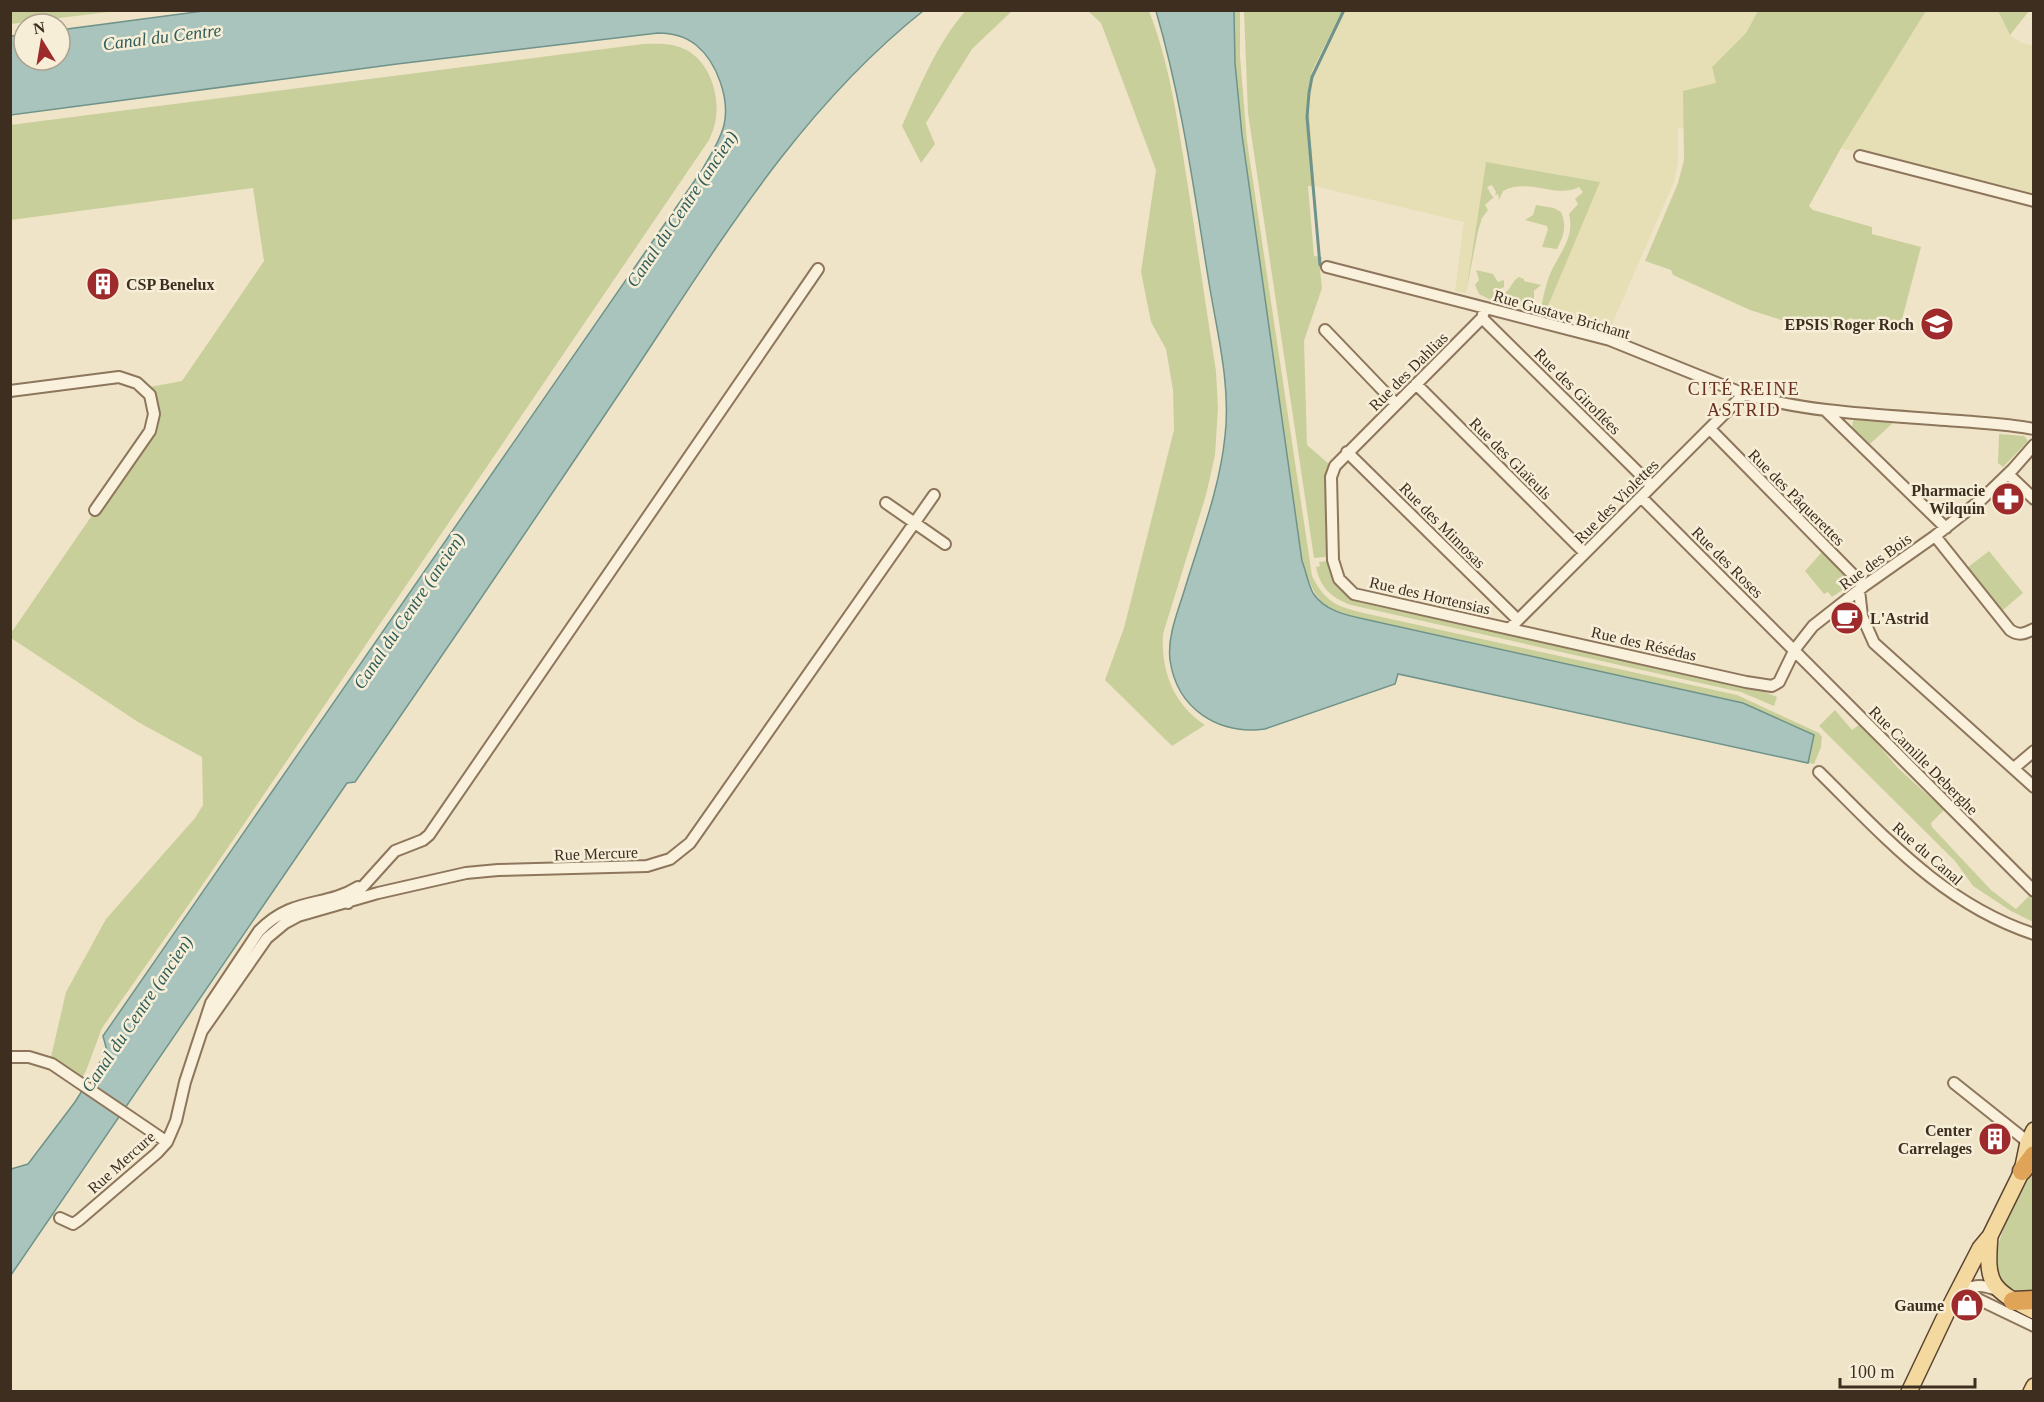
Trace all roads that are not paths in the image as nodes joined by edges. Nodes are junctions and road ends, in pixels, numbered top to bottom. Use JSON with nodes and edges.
{"nodes":[{"id":1,"x":1860,"y":156,"type":"dead end"},
{"id":2,"x":2034,"y":201,"type":"edge"},
{"id":3,"x":1327,"y":267,"type":"dead end"},
{"id":4,"x":818,"y":269,"type":"dead end"},
{"id":5,"x":1484,"y":313,"type":"junction"},
{"id":6,"x":1325,"y":330,"type":"dead end"},
{"id":7,"x":1416,"y":384,"type":"junction"},
{"id":8,"x":10,"y":391,"type":"edge"},
{"id":9,"x":1744,"y":394,"type":"junction"},
{"id":10,"x":1396,"y":404,"type":"junction"},
{"id":11,"x":1825,"y":410,"type":"junction"},
{"id":12,"x":1710,"y":429,"type":"junction"},
{"id":13,"x":2034,"y":429,"type":"edge"},
{"id":14,"x":2034,"y":445,"type":"edge"},
{"id":15,"x":1347,"y":452,"type":"junction"},
{"id":16,"x":2008,"y":474,"type":"junction"},
{"id":17,"x":1652,"y":486,"type":"junction"},
{"id":18,"x":934,"y":495,"type":"dead end"},
{"id":19,"x":1641,"y":497,"type":"junction"},
{"id":20,"x":2034,"y":499,"type":"edge"},
{"id":21,"x":886,"y":502,"type":"dead end"},
{"id":22,"x":95,"y":510,"type":"dead end"},
{"id":23,"x":915,"y":523,"type":"junction"},
{"id":24,"x":1946,"y":528,"type":"junction"},
{"id":25,"x":1935,"y":536,"type":"junction"},
{"id":26,"x":945,"y":544,"type":"dead end"},
{"id":27,"x":1585,"y":553,"type":"junction"},
{"id":28,"x":1862,"y":588,"type":"junction"},
{"id":29,"x":1518,"y":620,"type":"junction"},
{"id":30,"x":1509,"y":629,"type":"junction"},
{"id":31,"x":2034,"y":630,"type":"edge"},
{"id":32,"x":1795,"y":649,"type":"junction"},
{"id":33,"x":1772,"y":686,"type":"joint"},
{"id":34,"x":2034,"y":751,"type":"edge"},
{"id":35,"x":2014,"y":768,"type":"junction"},
{"id":36,"x":1819,"y":772,"type":"dead end"},
{"id":37,"x":2034,"y":786,"type":"edge"},
{"id":38,"x":375,"y":872,"type":"junction"},
{"id":39,"x":2034,"y":891,"type":"edge"},
{"id":40,"x":348,"y":903,"type":"junction"},
{"id":41,"x":2034,"y":934,"type":"edge"},
{"id":42,"x":202,"y":1031,"type":"junction"},
{"id":43,"x":10,"y":1057,"type":"edge"},
{"id":44,"x":1954,"y":1083,"type":"dead end"},
{"id":45,"x":166,"y":1142,"type":"junction"},
{"id":46,"x":2032,"y":1142,"type":"edge"},
{"id":47,"x":2022,"y":1171,"type":"joint"},
{"id":48,"x":60,"y":1218,"type":"dead end"},
{"id":49,"x":1990,"y":1236,"type":"junction"},
{"id":50,"x":1959,"y":1290,"type":"junction"},
{"id":51,"x":2006,"y":1296,"type":"junction"},
{"id":52,"x":2034,"y":1300,"type":"edge"},
{"id":53,"x":2034,"y":1311,"type":"edge"},
{"id":54,"x":2034,"y":1326,"type":"edge"},
{"id":55,"x":2034,"y":1386,"type":"edge"},
{"id":56,"x":1909,"y":1392,"type":"edge"},
{"id":57,"x":2031,"y":1392,"type":"edge"}],
"edges":[{"from":1,"to":2,"type":"street"},
{"from":3,"to":5,"type":"street","name":"Rue Gustave Brichant"},
{"from":4,"to":38,"type":"street"},
{"from":5,"to":7,"type":"street","name":"Rue des Dahlias"},
{"from":5,"to":9,"type":"street","name":"Rue Gustave Brichant"},
{"from":5,"to":17,"type":"street","name":"Rue des Giroflées"},
{"from":6,"to":10,"type":"street"},
{"from":7,"to":10,"type":"street","name":"Rue des Dahlias"},
{"from":7,"to":27,"type":"street","name":"Rue des Glaïeuls"},
{"from":8,"to":22,"type":"street"},
{"from":9,"to":11,"type":"street","name":"Rue Gustave Brichant"},
{"from":9,"to":12,"type":"street","name":"Rue des Violettes"},
{"from":10,"to":15,"type":"street","name":"Rue des Dahlias"},
{"from":11,"to":13,"type":"street","name":"Rue Gustave Brichant"},
{"from":11,"to":24,"type":"street"},
{"from":12,"to":17,"type":"street","name":"Rue des Violettes"},
{"from":12,"to":28,"type":"street","name":"Rue des Pâquerettes"},
{"from":14,"to":16,"type":"street","name":"Rue des Bois"},
{"from":15,"to":29,"type":"street","name":"Rue des Mimosas"},
{"from":15,"to":30,"type":"street","name":"Rue des Hortensias"},
{"from":16,"to":20,"type":"street"},
{"from":16,"to":24,"type":"street","name":"Rue des Bois"},
{"from":17,"to":19,"type":"street","name":"Rue des Violettes"},
{"from":18,"to":23,"type":"street","name":"Rue Mercure"},
{"from":19,"to":27,"type":"street","name":"Rue des Violettes"},
{"from":19,"to":32,"type":"street","name":"Rue des Roses"},
{"from":21,"to":23,"type":"street"},
{"from":23,"to":26,"type":"street"},
{"from":23,"to":40,"type":"street","name":"Rue Mercure"},
{"from":24,"to":25,"type":"street","name":"Rue des Bois"},
{"from":25,"to":28,"type":"street","name":"Rue des Bois"},
{"from":25,"to":31,"type":"street"},
{"from":27,"to":29,"type":"street","name":"Rue des Violettes"},
{"from":28,"to":32,"type":"street","name":"Rue des Bois"},
{"from":28,"to":35,"type":"street"},
{"from":29,"to":30,"type":"street","name":"Rue des Violettes"},
{"from":30,"to":33,"type":"street","name":"Rue des Résédas"},
{"from":32,"to":33,"type":"street","name":"Rue des Bois"},
{"from":32,"to":39,"type":"street","name":"Rue Camille Deberghe"},
{"from":34,"to":35,"type":"street"},
{"from":35,"to":37,"type":"street"},
{"from":36,"to":41,"type":"street","name":"Rue du Canal"},
{"from":38,"to":40,"type":"street"},
{"from":38,"to":42,"type":"street","name":"Rue Mercure"},
{"from":40,"to":42,"type":"street","name":"Rue Mercure"},
{"from":42,"to":45,"type":"street","name":"Rue Mercure"},
{"from":43,"to":45,"type":"street"},
{"from":44,"to":46,"type":"street"},
{"from":45,"to":48,"type":"street","name":"Rue Mercure"},
{"from":46,"to":47,"type":"highway"},
{"from":47,"to":49,"type":"main road"},
{"from":49,"to":50,"type":"main road"},
{"from":49,"to":51,"type":"main road"},
{"from":50,"to":51,"type":"street"},
{"from":50,"to":54,"type":"street"},
{"from":50,"to":56,"type":"main road"},
{"from":51,"to":52,"type":"highway"},
{"from":51,"to":53,"type":"main road"},
{"from":55,"to":57,"type":"main road"}]}
